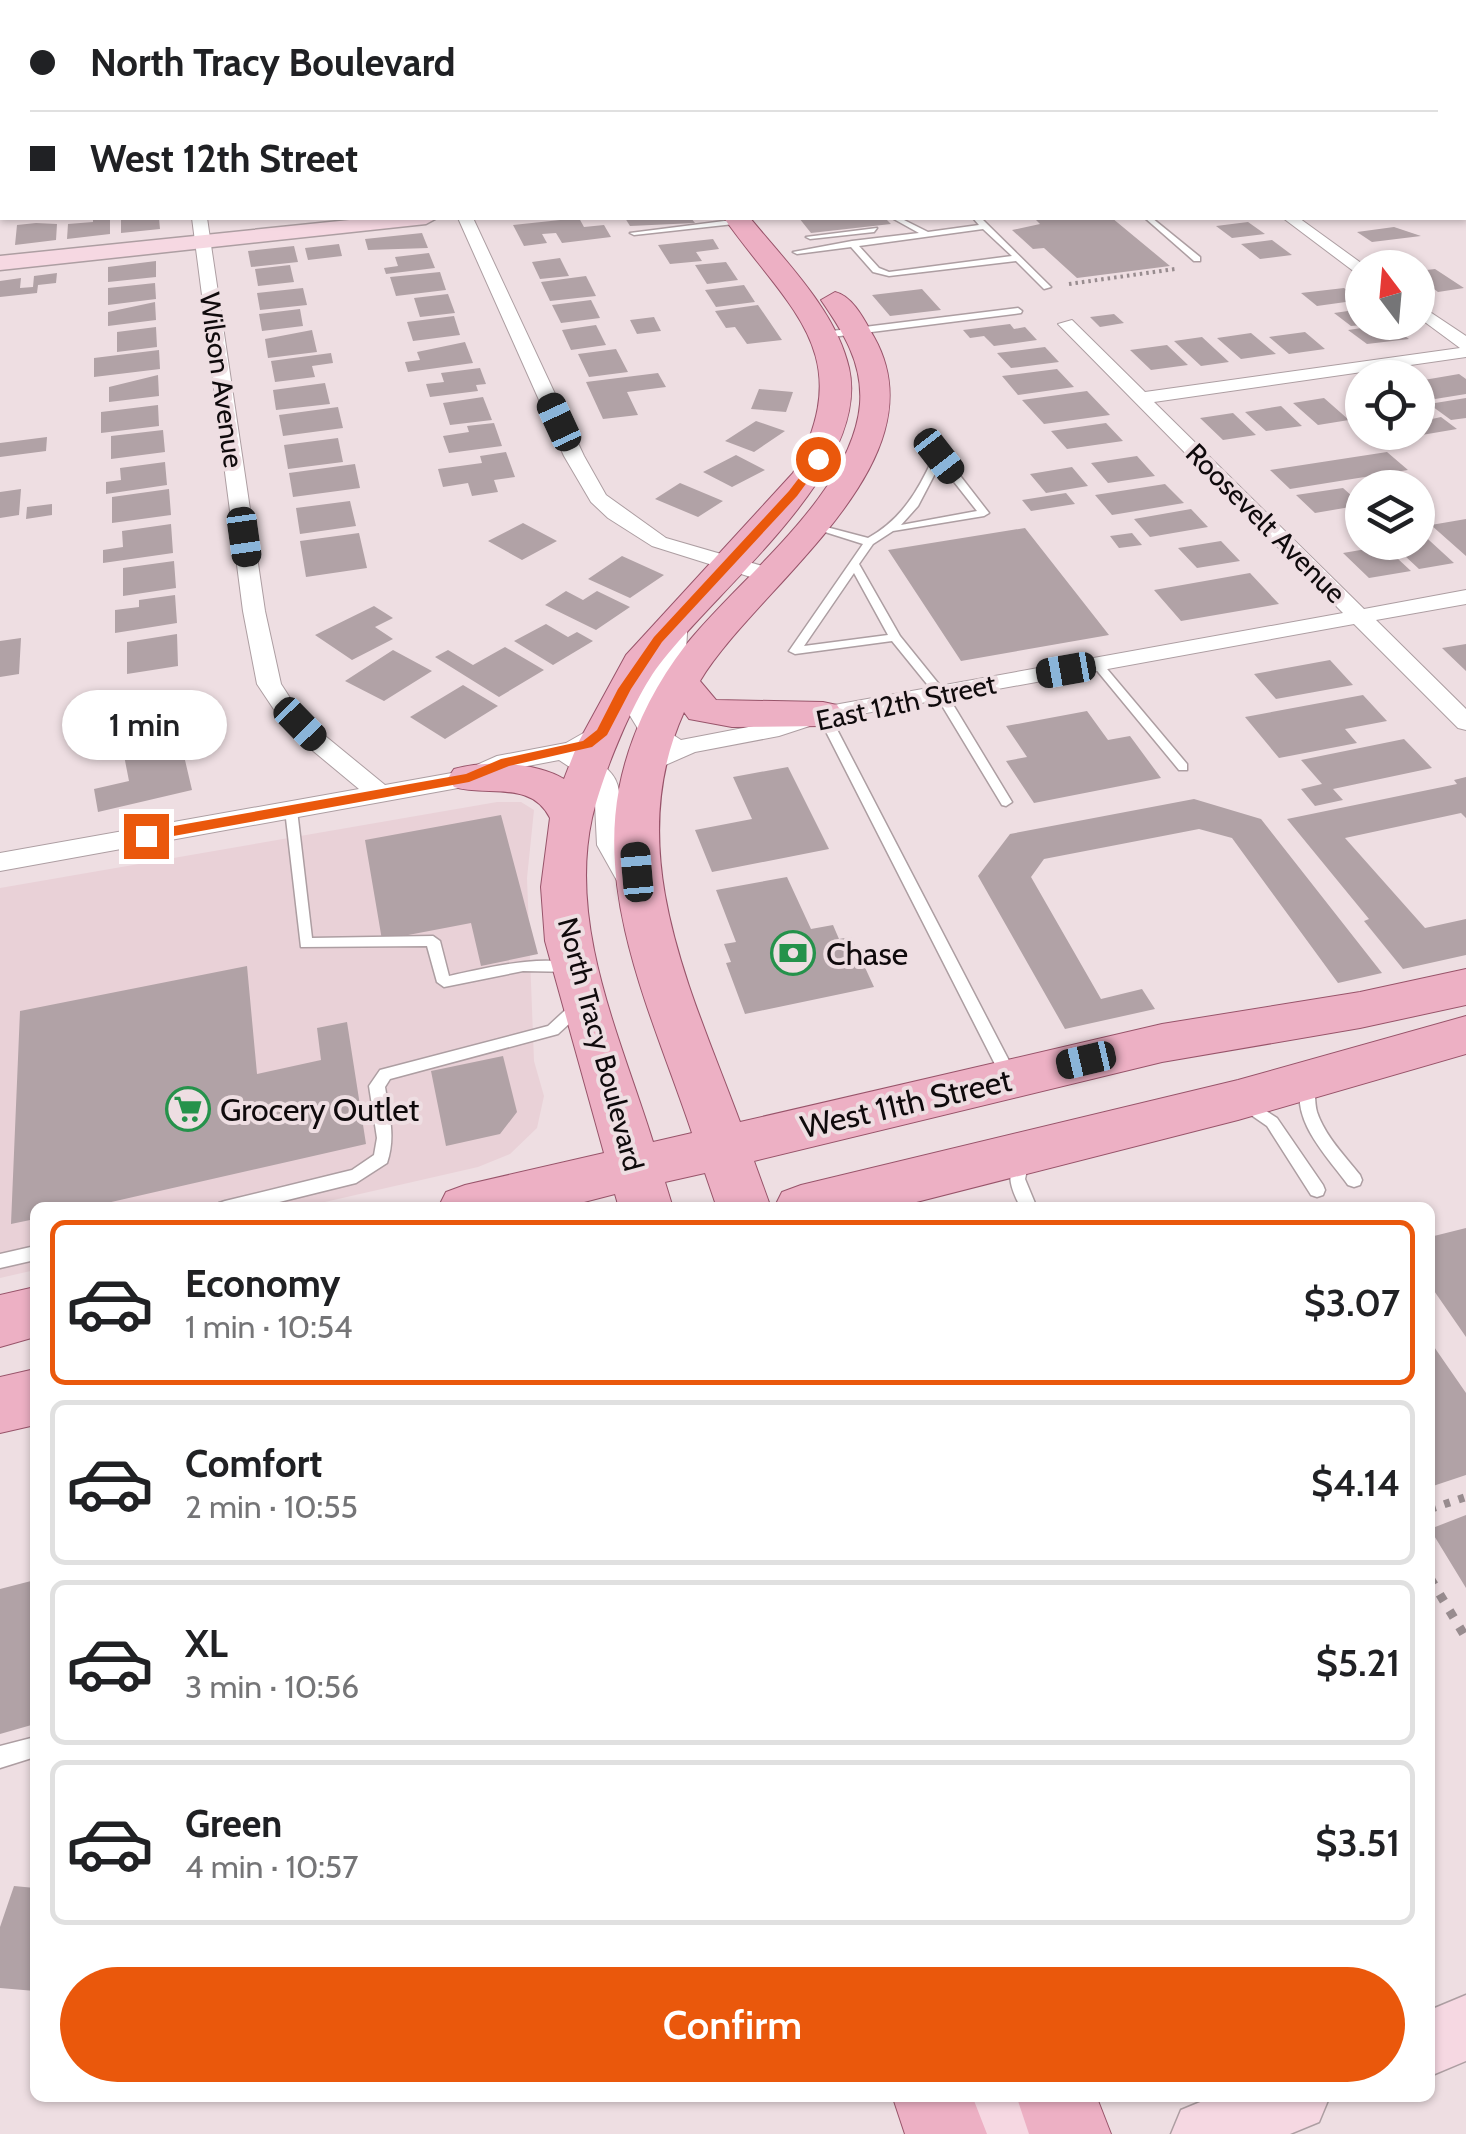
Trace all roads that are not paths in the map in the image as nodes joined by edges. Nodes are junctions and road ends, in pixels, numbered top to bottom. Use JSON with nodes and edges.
{"nodes":[{"id":1,"x":199,"y":220,"type":"edge"},
{"id":2,"x":407,"y":220,"type":"edge"},
{"id":3,"x":466,"y":220,"type":"edge"},
{"id":4,"x":741,"y":220,"type":"edge"},
{"id":5,"x":750,"y":220,"type":"edge"},
{"id":6,"x":751,"y":220,"type":"edge"},
{"id":7,"x":899,"y":220,"type":"edge"},
{"id":8,"x":979,"y":220,"type":"edge"},
{"id":9,"x":1150,"y":220,"type":"edge"},
{"id":10,"x":1293,"y":220,"type":"edge"},
{"id":11,"x":986,"y":226,"type":"junction"},
{"id":12,"x":908,"y":227,"type":"junction"},
{"id":13,"x":634,"y":233,"type":"dead end"},
{"id":14,"x":927,"y":234,"type":"junction"},
{"id":15,"x":202,"y":242,"type":"junction"},
{"id":16,"x":852,"y":243,"type":"junction"},
{"id":17,"x":803,"y":245,"type":"junction"},
{"id":18,"x":1018,"y":258,"type":"junction"},
{"id":19,"x":1345,"y":258,"type":"edge"},
{"id":20,"x":1197,"y":259,"type":"road end"},
{"id":21,"x":0,"y":263,"type":"edge"},
{"id":22,"x":1048,"y":286,"type":"road end"},
{"id":23,"x":1018,"y":311,"type":"dead end"},
{"id":24,"x":1435,"y":323,"type":"edge"},
{"id":25,"x":1066,"y":324,"type":"dead end"},
{"id":26,"x":840,"y":334,"type":"junction"},
{"id":27,"x":1466,"y":348,"type":"edge"},
{"id":28,"x":1143,"y":398,"type":"junction"},
{"id":29,"x":924,"y":435,"type":"dead end"},
{"id":30,"x":939,"y":456,"type":"junction"},
{"id":31,"x":810,"y":526,"type":"junction"},
{"id":32,"x":896,"y":528,"type":"junction"},
{"id":33,"x":869,"y":542,"type":"junction"},
{"id":34,"x":727,"y":564,"type":"junction"},
{"id":35,"x":854,"y":564,"type":"junction"},
{"id":36,"x":766,"y":574,"type":"junction"},
{"id":37,"x":1466,"y":597,"type":"edge"},
{"id":38,"x":1359,"y":616,"type":"junction"},
{"id":39,"x":678,"y":617,"type":"junction"},
{"id":40,"x":895,"y":637,"type":"junction"},
{"id":41,"x":1098,"y":664,"type":"junction"},
{"id":42,"x":681,"y":682,"type":"junction"},
{"id":43,"x":940,"y":693,"type":"junction"},
{"id":44,"x":824,"y":714,"type":"junction"},
{"id":45,"x":1466,"y":722,"type":"edge"},
{"id":46,"x":664,"y":749,"type":"junction"},
{"id":47,"x":581,"y":751,"type":"junction"},
{"id":48,"x":1183,"y":768,"type":"dead end"},
{"id":49,"x":469,"y":778,"type":"junction"},
{"id":50,"x":380,"y":794,"type":"junction"},
{"id":51,"x":1006,"y":802,"type":"dead end"},
{"id":52,"x":291,"y":810,"type":"junction"},
{"id":53,"x":570,"y":818,"type":"junction"},
{"id":54,"x":0,"y":862,"type":"edge"},
{"id":55,"x":641,"y":899,"type":"junction"},
{"id":56,"x":580,"y":984,"type":"junction"},
{"id":57,"x":1466,"y":987,"type":"edge"},
{"id":58,"x":1466,"y":1036,"type":"edge"},
{"id":59,"x":1010,"y":1078,"type":"junction"},
{"id":60,"x":1310,"y":1081,"type":"junction"},
{"id":61,"x":1238,"y":1100,"type":"junction"},
{"id":62,"x":723,"y":1146,"type":"junction"},
{"id":63,"x":1027,"y":1151,"type":"junction"},
{"id":64,"x":1354,"y":1180,"type":"dead end"},
{"id":65,"x":640,"y":1187,"type":"edge"},
{"id":66,"x":1317,"y":1190,"type":"dead end"},
{"id":67,"x":249,"y":1202,"type":"edge"},
{"id":68,"x":515,"y":1202,"type":"edge"},
{"id":69,"x":742,"y":1202,"type":"edge"},
{"id":70,"x":826,"y":1202,"type":"edge"},
{"id":71,"x":1026,"y":1202,"type":"edge"},
{"id":72,"x":30,"y":1254,"type":"edge"},
{"id":73,"x":0,"y":1261,"type":"edge"},
{"id":74,"x":30,"y":1313,"type":"edge"},
{"id":75,"x":0,"y":1322,"type":"edge"},
{"id":76,"x":30,"y":1398,"type":"edge"},
{"id":77,"x":0,"y":1406,"type":"edge"},
{"id":78,"x":30,"y":1748,"type":"edge"},
{"id":79,"x":0,"y":1757,"type":"edge"},
{"id":80,"x":1466,"y":2028,"type":"edge"},
{"id":81,"x":1435,"y":2041,"type":"edge"},
{"id":82,"x":934,"y":2102,"type":"edge"},
{"id":83,"x":1001,"y":2102,"type":"edge"},
{"id":84,"x":1058,"y":2102,"type":"edge"},
{"id":85,"x":1285,"y":2102,"type":"edge"},
{"id":86,"x":946,"y":2134,"type":"edge"},
{"id":87,"x":1020,"y":2134,"type":"edge"},
{"id":88,"x":1070,"y":2134,"type":"edge"},
{"id":89,"x":1205,"y":2134,"type":"edge"}],
"edges":[{"from":1,"to":15,"type":"street","name":"Wilson Avenue"},
{"from":2,"to":15,"type":"street"},
{"from":3,"to":34,"type":"street"},
{"from":4,"to":13,"type":"lane"},
{"from":5,"to":26,"type":"main road","name":"North Tracy Boulevard"},
{"from":6,"to":17,"type":"main road","name":"North Tracy Boulevard"},
{"from":7,"to":12,"type":"lane"},
{"from":8,"to":11,"type":"lane"},
{"from":9,"to":20,"type":"lane"},
{"from":10,"to":19,"type":"street"},
{"from":11,"to":14,"type":"lane"},
{"from":11,"to":18,"type":"lane"},
{"from":12,"to":14,"type":"lane"},
{"from":12,"to":17,"type":"lane"},
{"from":14,"to":16,"type":"lane"},
{"from":15,"to":21,"type":"street"},
{"from":15,"to":50,"type":"street","name":"Wilson Avenue"},
{"from":16,"to":17,"type":"lane"},
{"from":16,"to":18,"type":"lane"},
{"from":17,"to":26,"type":"main road","name":"North Tracy Boulevard"},
{"from":18,"to":22,"type":"lane"},
{"from":23,"to":26,"type":"lane"},
{"from":24,"to":27,"type":"street"},
{"from":25,"to":28,"type":"street","name":"Roosevelt Avenue"},
{"from":26,"to":31,"type":"main road","name":"North Tracy Boulevard"},
{"from":26,"to":34,"type":"main road","name":"North Tracy Boulevard"},
{"from":27,"to":28,"type":"street"},
{"from":28,"to":38,"type":"street","name":"Roosevelt Avenue"},
{"from":29,"to":30,"type":"lane"},
{"from":30,"to":32,"type":"lane"},
{"from":30,"to":32,"type":"lane"},
{"from":31,"to":33,"type":"lane"},
{"from":31,"to":36,"type":"main road","name":"North Tracy Boulevard"},
{"from":32,"to":33,"type":"lane"},
{"from":33,"to":35,"type":"lane"},
{"from":34,"to":36,"type":"street"},
{"from":34,"to":39,"type":"main road","name":"North Tracy Boulevard"},
{"from":35,"to":40,"type":"lane"},
{"from":35,"to":40,"type":"lane"},
{"from":36,"to":42,"type":"main road","name":"North Tracy Boulevard"},
{"from":37,"to":38,"type":"street","name":"East 12th Street"},
{"from":38,"to":41,"type":"street","name":"East 12th Street"},
{"from":38,"to":45,"type":"street","name":"Roosevelt Avenue"},
{"from":39,"to":46,"type":"street"},
{"from":39,"to":47,"type":"main road","name":"North Tracy Boulevard"},
{"from":40,"to":43,"type":"lane"},
{"from":41,"to":43,"type":"street","name":"East 12th Street"},
{"from":41,"to":48,"type":"lane"},
{"from":42,"to":44,"type":"main road"},
{"from":42,"to":46,"type":"main road","name":"North Tracy Boulevard"},
{"from":43,"to":44,"type":"street","name":"East 12th Street"},
{"from":43,"to":51,"type":"lane"},
{"from":44,"to":46,"type":"street","name":"East 12th Street"},
{"from":44,"to":59,"type":"lane"},
{"from":46,"to":55,"type":"main road","name":"North Tracy Boulevard"},
{"from":47,"to":49,"type":"street"},
{"from":47,"to":53,"type":"main road","name":"North Tracy Boulevard"},
{"from":47,"to":55,"type":"street"},
{"from":49,"to":50,"type":"street"},
{"from":49,"to":53,"type":"main road"},
{"from":50,"to":52,"type":"street"},
{"from":52,"to":54,"type":"street"},
{"from":52,"to":56,"type":"lane"},
{"from":53,"to":56,"type":"main road","name":"North Tracy Boulevard"},
{"from":55,"to":62,"type":"main road","name":"North Tracy Boulevard"},
{"from":56,"to":65,"type":"main road","name":"North Tracy Boulevard"},
{"from":56,"to":67,"type":"lane"},
{"from":57,"to":59,"type":"main road","name":"West 11th Street"},
{"from":58,"to":60,"type":"main road"},
{"from":59,"to":62,"type":"main road","name":"West 11th Street"},
{"from":60,"to":61,"type":"main road"},
{"from":60,"to":64,"type":"lane"},
{"from":61,"to":63,"type":"main road"},
{"from":61,"to":66,"type":"lane"},
{"from":62,"to":65,"type":"main road","name":"West 11th Street"},
{"from":62,"to":69,"type":"main road","name":"North Tracy Boulevard"},
{"from":63,"to":70,"type":"main road"},
{"from":63,"to":71,"type":"lane"},
{"from":65,"to":68,"type":"main road","name":"West 11th Street"},
{"from":72,"to":73,"type":"lane"},
{"from":74,"to":75,"type":"main road"},
{"from":76,"to":77,"type":"main road"},
{"from":78,"to":79,"type":"lane"},
{"from":80,"to":81,"type":"street"},
{"from":82,"to":86,"type":"main road"},
{"from":83,"to":87,"type":"street"},
{"from":84,"to":88,"type":"main road"},
{"from":85,"to":89,"type":"street"}]}
